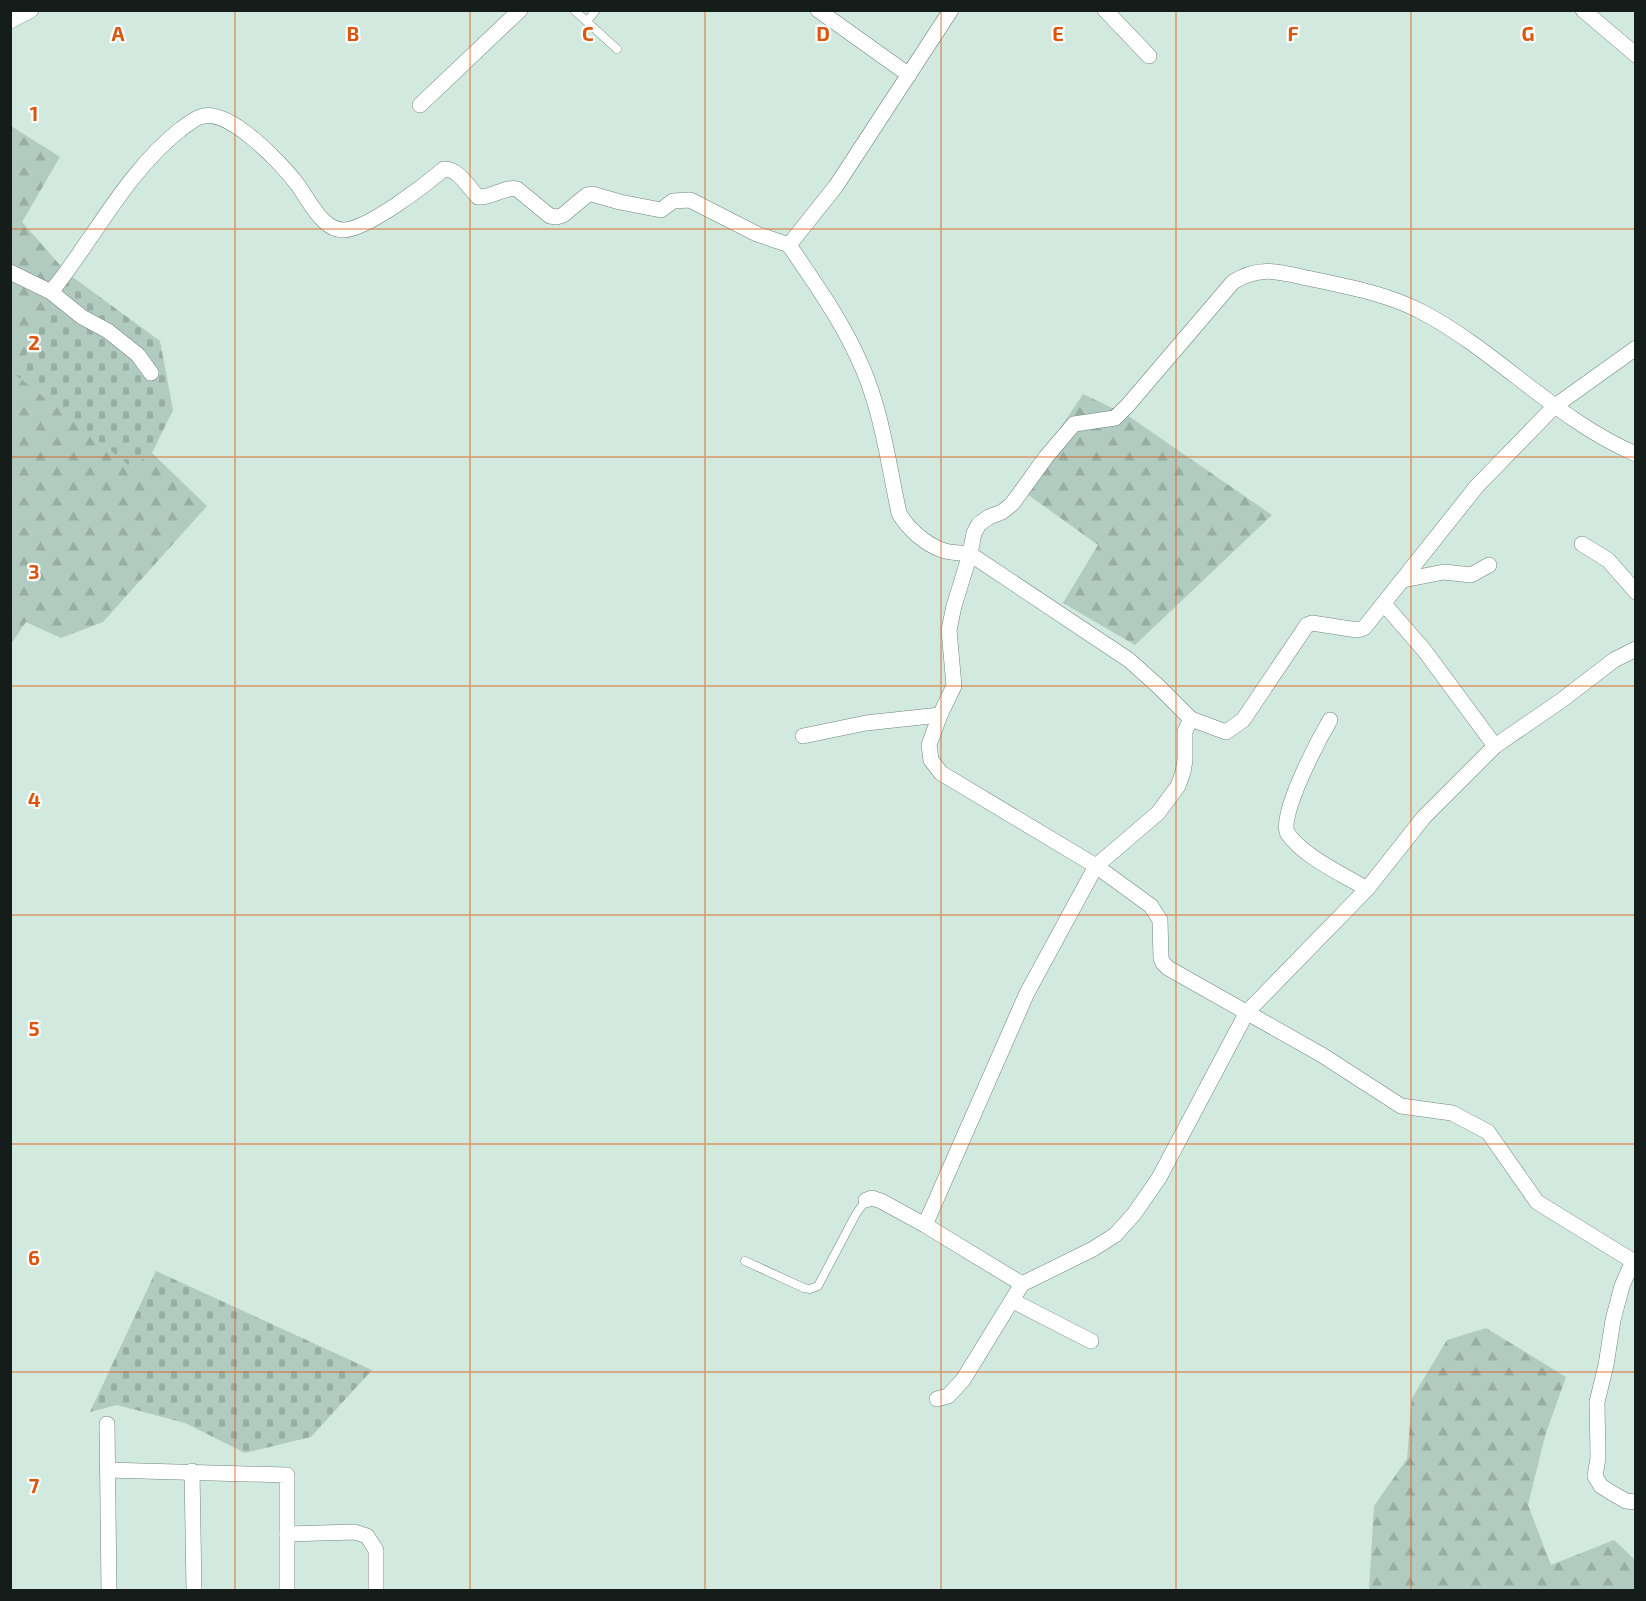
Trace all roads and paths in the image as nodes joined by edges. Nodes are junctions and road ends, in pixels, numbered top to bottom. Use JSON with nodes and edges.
{"nodes":[{"id":1,"x":31,"y":10,"type":"edge"},
{"id":2,"x":520,"y":10,"type":"edge"},
{"id":3,"x":574,"y":10,"type":"edge"},
{"id":4,"x":596,"y":10,"type":"edge"},
{"id":5,"x":818,"y":10,"type":"edge"},
{"id":6,"x":951,"y":10,"type":"edge"},
{"id":7,"x":1105,"y":10,"type":"edge"},
{"id":8,"x":1583,"y":10,"type":"edge"},
{"id":9,"x":10,"y":21,"type":"edge"},
{"id":10,"x":587,"y":21,"type":"junction"},
{"id":11,"x":617,"y":48,"type":"dead end"},
{"id":12,"x":1635,"y":55,"type":"edge"},
{"id":13,"x":1149,"y":56,"type":"dead end"},
{"id":14,"x":909,"y":75,"type":"junction"},
{"id":15,"x":420,"y":105,"type":"dead end"},
{"id":16,"x":789,"y":245,"type":"junction"},
{"id":17,"x":10,"y":272,"type":"edge"},
{"id":18,"x":51,"y":292,"type":"junction"},
{"id":19,"x":1635,"y":348,"type":"edge"},
{"id":20,"x":151,"y":373,"type":"dead end"},
{"id":21,"x":1554,"y":406,"type":"junction"},
{"id":22,"x":1635,"y":454,"type":"edge"},
{"id":23,"x":1582,"y":544,"type":"dead end"},
{"id":24,"x":970,"y":554,"type":"junction"},
{"id":25,"x":1489,"y":565,"type":"dead end"},
{"id":26,"x":1402,"y":580,"type":"junction"},
{"id":27,"x":1635,"y":592,"type":"edge"},
{"id":28,"x":1384,"y":603,"type":"junction"},
{"id":29,"x":1635,"y":649,"type":"edge"},
{"id":30,"x":940,"y":715,"type":"junction"},
{"id":31,"x":1191,"y":719,"type":"junction"},
{"id":32,"x":1330,"y":720,"type":"dead end"},
{"id":33,"x":803,"y":736,"type":"dead end"},
{"id":34,"x":1495,"y":746,"type":"junction"},
{"id":35,"x":1096,"y":866,"type":"junction"},
{"id":36,"x":1368,"y":889,"type":"junction"},
{"id":37,"x":1247,"y":1012,"type":"junction"},
{"id":38,"x":866,"y":1200,"type":"joint"},
{"id":39,"x":925,"y":1225,"type":"junction"},
{"id":40,"x":745,"y":1261,"type":"dead end"},
{"id":41,"x":1634,"y":1262,"type":"edge"},
{"id":42,"x":1022,"y":1284,"type":"junction"},
{"id":43,"x":1013,"y":1301,"type":"junction"},
{"id":44,"x":1091,"y":1341,"type":"dead end"},
{"id":45,"x":937,"y":1400,"type":"dead end"},
{"id":46,"x":107,"y":1424,"type":"dead end"},
{"id":47,"x":107,"y":1470,"type":"junction"},
{"id":48,"x":192,"y":1471,"type":"junction"},
{"id":49,"x":1635,"y":1502,"type":"edge"},
{"id":50,"x":287,"y":1534,"type":"junction"},
{"id":51,"x":109,"y":1590,"type":"edge"},
{"id":52,"x":194,"y":1590,"type":"edge"},
{"id":53,"x":287,"y":1590,"type":"edge"},
{"id":54,"x":376,"y":1590,"type":"edge"}],
"edges":[{"from":1,"to":9,"type":"street"},
{"from":2,"to":15,"type":"street"},
{"from":3,"to":10,"type":"lane"},
{"from":4,"to":10,"type":"lane"},
{"from":5,"to":14,"type":"street"},
{"from":6,"to":14,"type":"street"},
{"from":7,"to":13,"type":"street"},
{"from":8,"to":12,"type":"street"},
{"from":10,"to":11,"type":"lane"},
{"from":14,"to":16,"type":"street"},
{"from":16,"to":18,"type":"street"},
{"from":16,"to":24,"type":"street"},
{"from":17,"to":18,"type":"street"},
{"from":18,"to":20,"type":"street"},
{"from":19,"to":21,"type":"street"},
{"from":21,"to":22,"type":"street"},
{"from":21,"to":24,"type":"street"},
{"from":21,"to":26,"type":"street"},
{"from":23,"to":27,"type":"street"},
{"from":24,"to":30,"type":"street"},
{"from":24,"to":31,"type":"street"},
{"from":25,"to":26,"type":"street"},
{"from":26,"to":28,"type":"street"},
{"from":28,"to":31,"type":"street"},
{"from":28,"to":34,"type":"street"},
{"from":29,"to":34,"type":"street"},
{"from":30,"to":33,"type":"street"},
{"from":30,"to":35,"type":"street"},
{"from":31,"to":35,"type":"street"},
{"from":32,"to":36,"type":"street"},
{"from":34,"to":36,"type":"street"},
{"from":35,"to":37,"type":"street"},
{"from":35,"to":39,"type":"street"},
{"from":36,"to":37,"type":"street"},
{"from":37,"to":41,"type":"street"},
{"from":37,"to":42,"type":"street"},
{"from":38,"to":39,"type":"street"},
{"from":38,"to":40,"type":"lane"},
{"from":39,"to":42,"type":"street"},
{"from":41,"to":49,"type":"street"},
{"from":42,"to":43,"type":"street"},
{"from":43,"to":44,"type":"street"},
{"from":43,"to":45,"type":"street"},
{"from":46,"to":47,"type":"street"},
{"from":47,"to":48,"type":"street"},
{"from":47,"to":51,"type":"street"},
{"from":48,"to":50,"type":"street"},
{"from":48,"to":52,"type":"street"},
{"from":50,"to":53,"type":"street"},
{"from":50,"to":54,"type":"street"}]}
